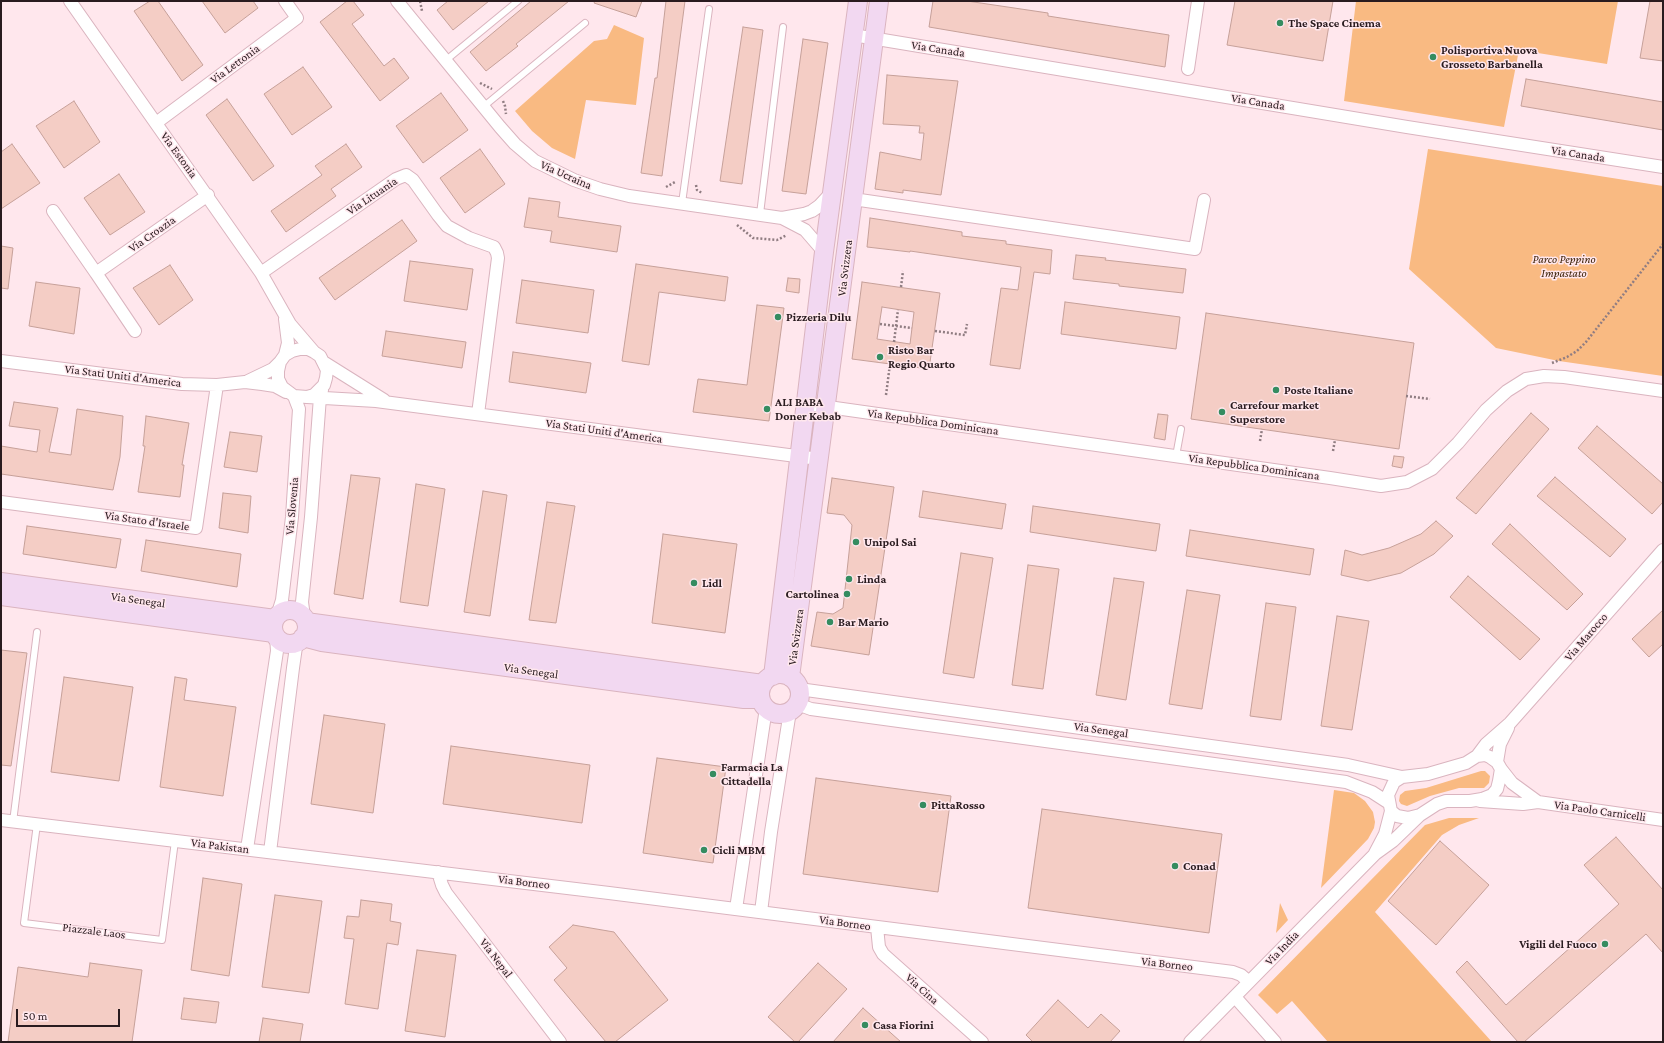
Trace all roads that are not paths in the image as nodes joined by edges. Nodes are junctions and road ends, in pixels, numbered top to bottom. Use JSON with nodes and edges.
{"nodes":[{"id":1,"x":70,"y":1,"type":"edge"},
{"id":2,"x":285,"y":1,"type":"edge"},
{"id":3,"x":518,"y":1,"type":"edge"},
{"id":4,"x":858,"y":1,"type":"edge"},
{"id":5,"x":879,"y":1,"type":"edge"},
{"id":6,"x":1198,"y":1,"type":"edge"},
{"id":7,"x":400,"y":2,"type":"edge"},
{"id":8,"x":709,"y":9,"type":"dead end"},
{"id":9,"x":585,"y":23,"type":"dead end"},
{"id":10,"x":783,"y":27,"type":"dead end"},
{"id":11,"x":853,"y":35,"type":"junction"},
{"id":12,"x":874,"y":38,"type":"junction"},
{"id":13,"x":445,"y":61,"type":"junction"},
{"id":14,"x":1188,"y":69,"type":"dead end"},
{"id":15,"x":483,"y":107,"type":"junction"},
{"id":16,"x":156,"y":123,"type":"junction"},
{"id":17,"x":1663,"y":167,"type":"edge"},
{"id":18,"x":832,"y":192,"type":"junction"},
{"id":19,"x":208,"y":195,"type":"junction"},
{"id":20,"x":853,"y":199,"type":"junction"},
{"id":21,"x":1204,"y":200,"type":"dead end"},
{"id":22,"x":682,"y":203,"type":"junction"},
{"id":23,"x":53,"y":211,"type":"dead end"},
{"id":24,"x":760,"y":214,"type":"junction"},
{"id":25,"x":782,"y":218,"type":"junction"},
{"id":26,"x":824,"y":252,"type":"junction"},
{"id":27,"x":96,"y":273,"type":"junction"},
{"id":28,"x":261,"y":273,"type":"junction"},
{"id":29,"x":284,"y":312,"type":"junction"},
{"id":30,"x":135,"y":331,"type":"dead end"},
{"id":31,"x":314,"y":352,"type":"junction"},
{"id":32,"x":283,"y":359,"type":"junction"},
{"id":33,"x":1,"y":361,"type":"edge"},
{"id":34,"x":324,"y":363,"type":"junction"},
{"id":35,"x":245,"y":382,"type":"junction"},
{"id":36,"x":217,"y":384,"type":"junction"},
{"id":37,"x":324,"y":385,"type":"junction"},
{"id":38,"x":1663,"y":391,"type":"edge"},
{"id":39,"x":291,"y":395,"type":"junction"},
{"id":40,"x":307,"y":397,"type":"junction"},
{"id":41,"x":323,"y":401,"type":"junction"},
{"id":42,"x":388,"y":402,"type":"junction"},
{"id":43,"x":807,"y":404,"type":"junction"},
{"id":44,"x":826,"y":407,"type":"junction"},
{"id":45,"x":478,"y":414,"type":"junction"},
{"id":46,"x":1181,"y":429,"type":"dead end"},
{"id":47,"x":1176,"y":456,"type":"junction"},
{"id":48,"x":800,"y":457,"type":"junction"},
{"id":49,"x":819,"y":459,"type":"junction"},
{"id":50,"x":1,"y":502,"type":"edge"},
{"id":51,"x":801,"y":526,"type":"junction"},
{"id":52,"x":1663,"y":550,"type":"edge"},
{"id":53,"x":1,"y":582,"type":"edge"},
{"id":54,"x":1,"y":596,"type":"edge"},
{"id":55,"x":276,"y":626,"type":"junction"},
{"id":56,"x":303,"y":629,"type":"junction"},
{"id":57,"x":37,"y":632,"type":"dead end"},
{"id":58,"x":780,"y":694,"type":"junction"},
{"id":59,"x":1510,"y":723,"type":"junction"},
{"id":60,"x":1477,"y":756,"type":"junction"},
{"id":61,"x":1499,"y":765,"type":"junction"},
{"id":62,"x":1402,"y":777,"type":"junction"},
{"id":63,"x":1470,"y":801,"type":"junction"},
{"id":64,"x":1538,"y":802,"type":"junction"},
{"id":65,"x":1390,"y":807,"type":"junction"},
{"id":66,"x":1420,"y":815,"type":"junction"},
{"id":67,"x":1663,"y":820,"type":"edge"},
{"id":68,"x":7,"y":821,"type":"edge"},
{"id":69,"x":37,"y":824,"type":"junction"},
{"id":70,"x":174,"y":841,"type":"junction"},
{"id":71,"x":247,"y":849,"type":"junction"},
{"id":72,"x":270,"y":852,"type":"junction"},
{"id":73,"x":1375,"y":854,"type":"junction"},
{"id":74,"x":438,"y":872,"type":"junction"},
{"id":75,"x":736,"y":909,"type":"junction"},
{"id":76,"x":761,"y":912,"type":"junction"},
{"id":77,"x":877,"y":927,"type":"junction"},
{"id":78,"x":1249,"y":982,"type":"junction"},
{"id":79,"x":1235,"y":997,"type":"junction"},
{"id":80,"x":560,"y":1042,"type":"edge"},
{"id":81,"x":982,"y":1042,"type":"edge"},
{"id":82,"x":1190,"y":1042,"type":"edge"},
{"id":83,"x":1275,"y":1042,"type":"edge"}],
"edges":[{"from":1,"to":16,"type":"street","name":"Via Estonia"},
{"from":2,"to":16,"type":"street","name":"Via Lettonia"},
{"from":3,"to":13,"type":"lane"},
{"from":4,"to":11,"type":"main road","name":"Via Svizzera"},
{"from":5,"to":12,"type":"main road","name":"Via Svizzera"},
{"from":6,"to":14,"type":"street"},
{"from":7,"to":13,"type":"street","name":"Via Ucraina"},
{"from":8,"to":22,"type":"lane"},
{"from":9,"to":15,"type":"lane"},
{"from":10,"to":24,"type":"lane"},
{"from":11,"to":12,"type":"street","name":"Via Canada"},
{"from":11,"to":18,"type":"main road","name":"Via Svizzera"},
{"from":12,"to":17,"type":"street","name":"Via Canada"},
{"from":12,"to":20,"type":"main road","name":"Via Svizzera"},
{"from":13,"to":15,"type":"street","name":"Via Ucraina"},
{"from":15,"to":22,"type":"street","name":"Via Ucraina"},
{"from":16,"to":19,"type":"street","name":"Via Estonia"},
{"from":18,"to":25,"type":"street","name":"Via Ucraina"},
{"from":18,"to":26,"type":"main road","name":"Via Svizzera"},
{"from":19,"to":27,"type":"street","name":"Via Croazia"},
{"from":19,"to":28,"type":"street","name":"Via Estonia"},
{"from":20,"to":21,"type":"street"},
{"from":20,"to":44,"type":"main road","name":"Via Svizzera"},
{"from":22,"to":24,"type":"street","name":"Via Ucraina"},
{"from":23,"to":27,"type":"street"},
{"from":24,"to":25,"type":"street","name":"Via Ucraina"},
{"from":25,"to":26,"type":"street","name":"Via Ucraina"},
{"from":26,"to":43,"type":"main road","name":"Via Svizzera"},
{"from":27,"to":30,"type":"street"},
{"from":28,"to":29,"type":"street","name":"Via Estonia"},
{"from":28,"to":45,"type":"street","name":"Via Lituania"},
{"from":29,"to":31,"type":"street","name":"Via Estonia"},
{"from":29,"to":32,"type":"street","name":"Via Estonia"},
{"from":31,"to":32,"type":"street"},
{"from":31,"to":34,"type":"street"},
{"from":32,"to":35,"type":"street","name":"Via Stati Uniti d'America"},
{"from":32,"to":39,"type":"street"},
{"from":33,"to":36,"type":"street","name":"Via Stati Uniti d'America"},
{"from":34,"to":37,"type":"street"},
{"from":34,"to":42,"type":"street","name":"Via Stati Uniti d'America"},
{"from":35,"to":36,"type":"street","name":"Via Stati Uniti d'America"},
{"from":35,"to":39,"type":"street","name":"Via Stati Uniti d'America"},
{"from":36,"to":50,"type":"street","name":"Via Stato d'Israele"},
{"from":37,"to":40,"type":"street"},
{"from":37,"to":41,"type":"street","name":"Via Slovenia"},
{"from":38,"to":47,"type":"street","name":"Via Repubblica Dominicana"},
{"from":39,"to":40,"type":"street"},
{"from":39,"to":55,"type":"street","name":"Via Slovenia"},
{"from":40,"to":41,"type":"street","name":"Via Stati Uniti d'America"},
{"from":41,"to":42,"type":"street","name":"Via Stati Uniti d'America"},
{"from":41,"to":56,"type":"street","name":"Via Slovenia"},
{"from":42,"to":45,"type":"street","name":"Via Stati Uniti d'America"},
{"from":43,"to":44,"type":"street","name":"Via Repubblica Dominicana"},
{"from":43,"to":48,"type":"main road","name":"Via Svizzera"},
{"from":44,"to":47,"type":"street","name":"Via Repubblica Dominicana"},
{"from":44,"to":49,"type":"main road","name":"Via Svizzera"},
{"from":45,"to":48,"type":"street","name":"Via Stati Uniti d'America"},
{"from":46,"to":47,"type":"lane"},
{"from":48,"to":49,"type":"street","name":"Via Stati Uniti d'America"},
{"from":48,"to":51,"type":"main road","name":"Via Svizzera"},
{"from":49,"to":51,"type":"main road","name":"Via Svizzera"},
{"from":51,"to":58,"type":"main road","name":"Via Svizzera"},
{"from":52,"to":59,"type":"street","name":"Via Marocco"},
{"from":53,"to":55,"type":"main road","name":"Via Senegal"},
{"from":54,"to":55,"type":"main road","name":"Via Senegal"},
{"from":55,"to":56,"type":"main road"},
{"from":55,"to":56,"type":"main road"},
{"from":55,"to":71,"type":"street","name":"Via Slovenia"},
{"from":56,"to":58,"type":"main road","name":"Via Senegal"},
{"from":56,"to":72,"type":"street","name":"Via Slovenia"},
{"from":57,"to":68,"type":"lane"},
{"from":58,"to":62,"type":"street","name":"Via Senegal"},
{"from":58,"to":65,"type":"street","name":"Via Senegal"},
{"from":58,"to":75,"type":"street","name":"Via Svizzera"},
{"from":58,"to":76,"type":"street","name":"Via Svizzera"},
{"from":59,"to":60,"type":"street","name":"Via Marocco"},
{"from":59,"to":61,"type":"street","name":"Via Marocco"},
{"from":60,"to":61,"type":"street"},
{"from":60,"to":62,"type":"street","name":"Via Senegal"},
{"from":61,"to":63,"type":"street","name":"Via Marocco"},
{"from":61,"to":64,"type":"street","name":"Via Paolo Carnicelli"},
{"from":62,"to":65,"type":"street","name":"Via India"},
{"from":63,"to":64,"type":"street","name":"Via Paolo Carnicelli"},
{"from":63,"to":66,"type":"street","name":"Via India"},
{"from":64,"to":67,"type":"street","name":"Via Paolo Carnicelli"},
{"from":65,"to":66,"type":"street","name":"Via Senegal"},
{"from":65,"to":73,"type":"street","name":"Via India"},
{"from":66,"to":73,"type":"street","name":"Via India"},
{"from":68,"to":69,"type":"street","name":"Via Pakistan"},
{"from":69,"to":70,"type":"street","name":"Via Pakistan"},
{"from":69,"to":70,"type":"lane","name":"Piazzale Laos"},
{"from":70,"to":71,"type":"street","name":"Via Pakistan"},
{"from":71,"to":72,"type":"street","name":"Via Pakistan"},
{"from":72,"to":74,"type":"street","name":"Via Pakistan"},
{"from":73,"to":78,"type":"street","name":"Via India"},
{"from":74,"to":75,"type":"street","name":"Via Borneo"},
{"from":74,"to":80,"type":"street","name":"Via Nepal"},
{"from":75,"to":76,"type":"street","name":"Via Borneo"},
{"from":76,"to":77,"type":"street","name":"Via Borneo"},
{"from":77,"to":78,"type":"street","name":"Via Borneo"},
{"from":77,"to":81,"type":"street","name":"Via Cina"},
{"from":78,"to":79,"type":"street","name":"Via India"},
{"from":79,"to":82,"type":"street","name":"Via India"},
{"from":79,"to":83,"type":"street"}]}
